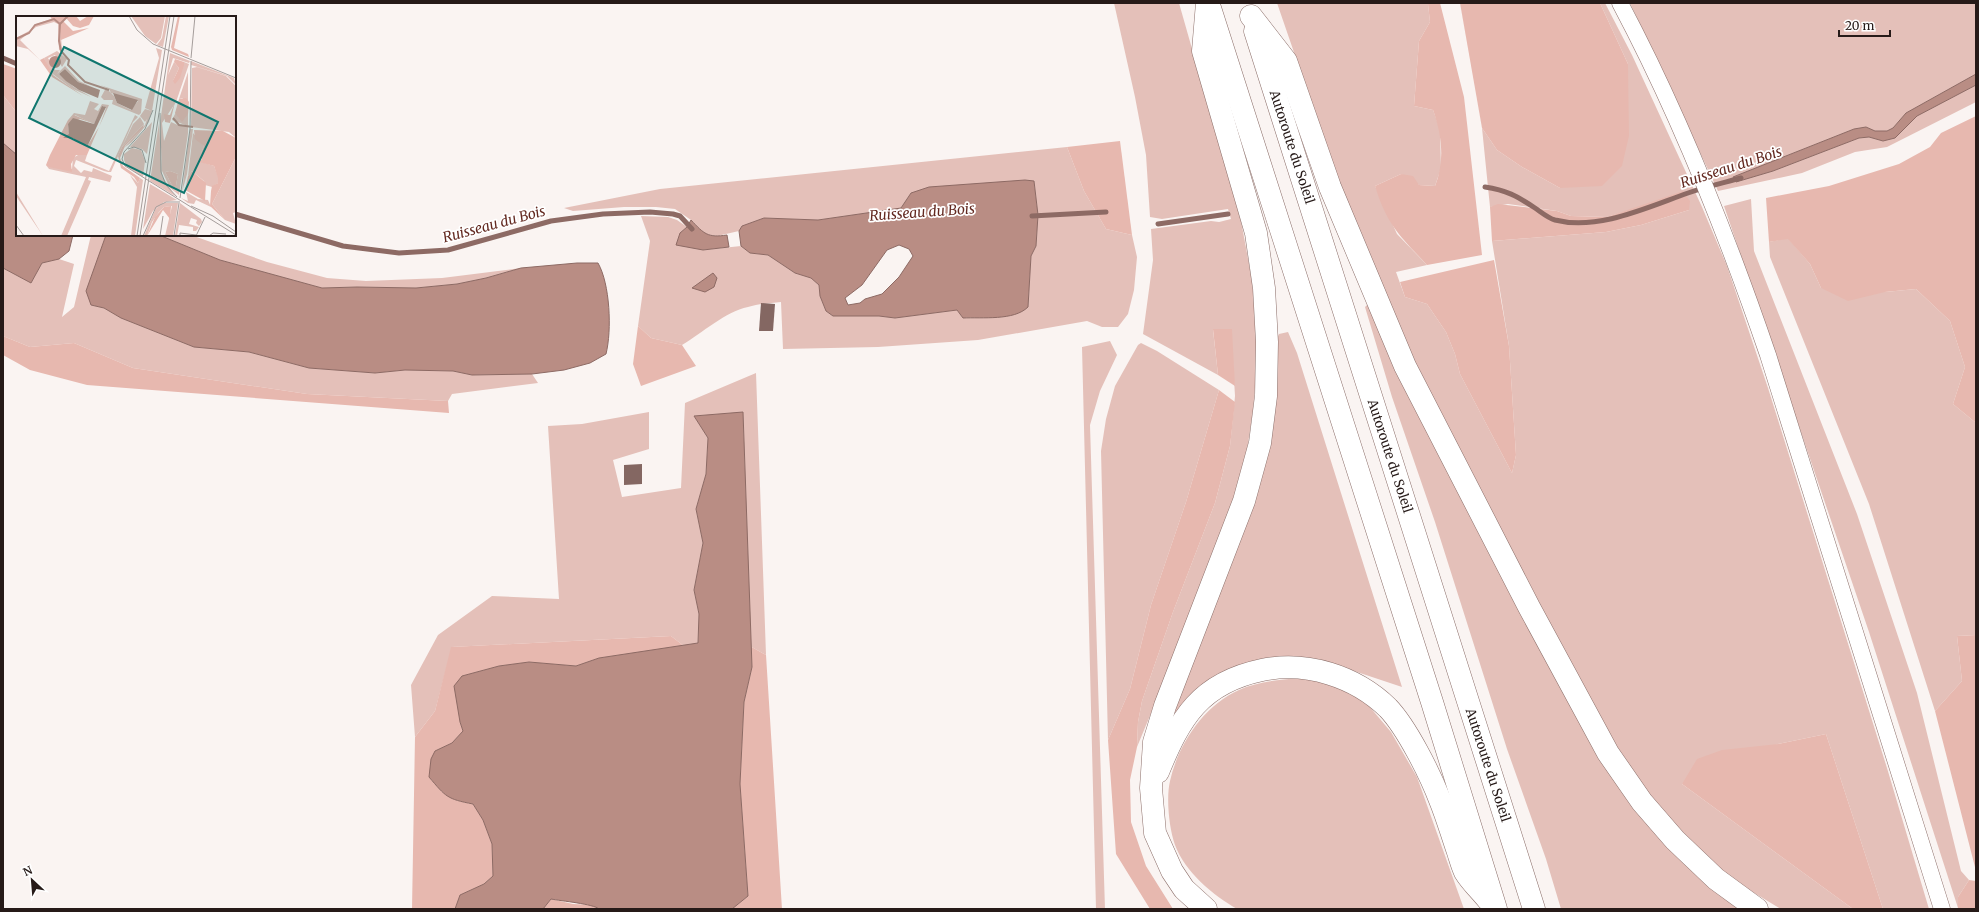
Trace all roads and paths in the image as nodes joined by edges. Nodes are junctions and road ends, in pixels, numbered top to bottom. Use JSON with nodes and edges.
{"nodes":[{"id":1,"x":1208,"y":3,"type":"edge"},
{"id":2,"x":1620,"y":3,"type":"edge"},
{"id":3,"x":1249,"y":10,"type":"edge"},
{"id":4,"x":1151,"y":788,"type":"junction"},
{"id":5,"x":1206,"y":909,"type":"edge"},
{"id":6,"x":1496,"y":909,"type":"edge"},
{"id":7,"x":1534,"y":909,"type":"edge"},
{"id":8,"x":1757,"y":909,"type":"edge"},
{"id":9,"x":1942,"y":909,"type":"edge"}],
"edges":[{"from":1,"to":4,"type":"highway"},
{"from":1,"to":6,"type":"highway"},
{"from":2,"to":9,"type":"street"},
{"from":3,"to":7,"type":"highway","name":"Autoroute du Soleil"},
{"from":3,"to":8,"type":"highway"},
{"from":4,"to":5,"type":"highway"},
{"from":4,"to":6,"type":"highway"}]}
